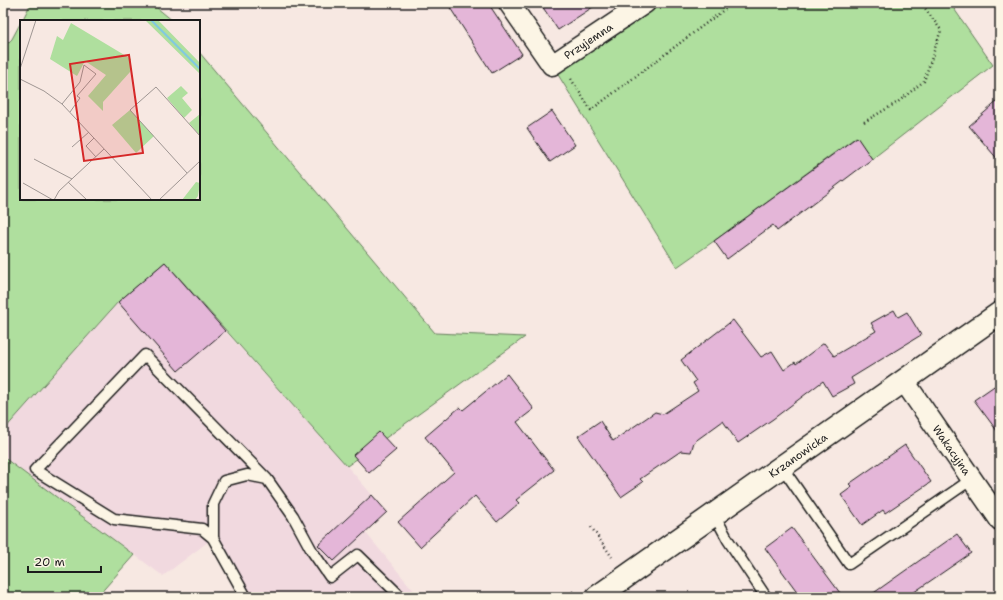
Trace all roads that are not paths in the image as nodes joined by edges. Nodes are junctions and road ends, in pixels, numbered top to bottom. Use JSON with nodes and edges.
{"nodes":[{"id":1,"x":509,"y":3,"type":"edge"},
{"id":2,"x":645,"y":3,"type":"edge"},
{"id":3,"x":1000,"y":313,"type":"edge"},
{"id":4,"x":904,"y":381,"type":"junction"},
{"id":5,"x":782,"y":467,"type":"junction"},
{"id":6,"x":972,"y":479,"type":"junction"},
{"id":7,"x":267,"y":480,"type":"junction"},
{"id":8,"x":714,"y":514,"type":"junction"},
{"id":9,"x":1000,"y":520,"type":"edge"},
{"id":10,"x":213,"y":538,"type":"junction"},
{"id":11,"x":246,"y":597,"type":"edge"},
{"id":12,"x":401,"y":597,"type":"edge"},
{"id":13,"x":597,"y":597,"type":"edge"},
{"id":14,"x":766,"y":597,"type":"edge"}],
"edges":[{"from":1,"to":2,"type":"street","name":"Przyjemna"},
{"from":3,"to":4,"type":"street","name":"Krzanowicka"},
{"from":4,"to":5,"type":"street","name":"Krzanowicka"},
{"from":4,"to":6,"type":"street","name":"Wakacyjna"},
{"from":5,"to":6,"type":"lane"},
{"from":5,"to":8,"type":"street","name":"Krzanowicka"},
{"from":6,"to":9,"type":"street","name":"Wakacyjna"},
{"from":7,"to":10,"type":"lane"},
{"from":7,"to":10,"type":"lane"},
{"from":7,"to":12,"type":"lane"},
{"from":8,"to":13,"type":"street","name":"Krzanowicka"},
{"from":8,"to":14,"type":"lane"},
{"from":10,"to":11,"type":"lane"}]}
